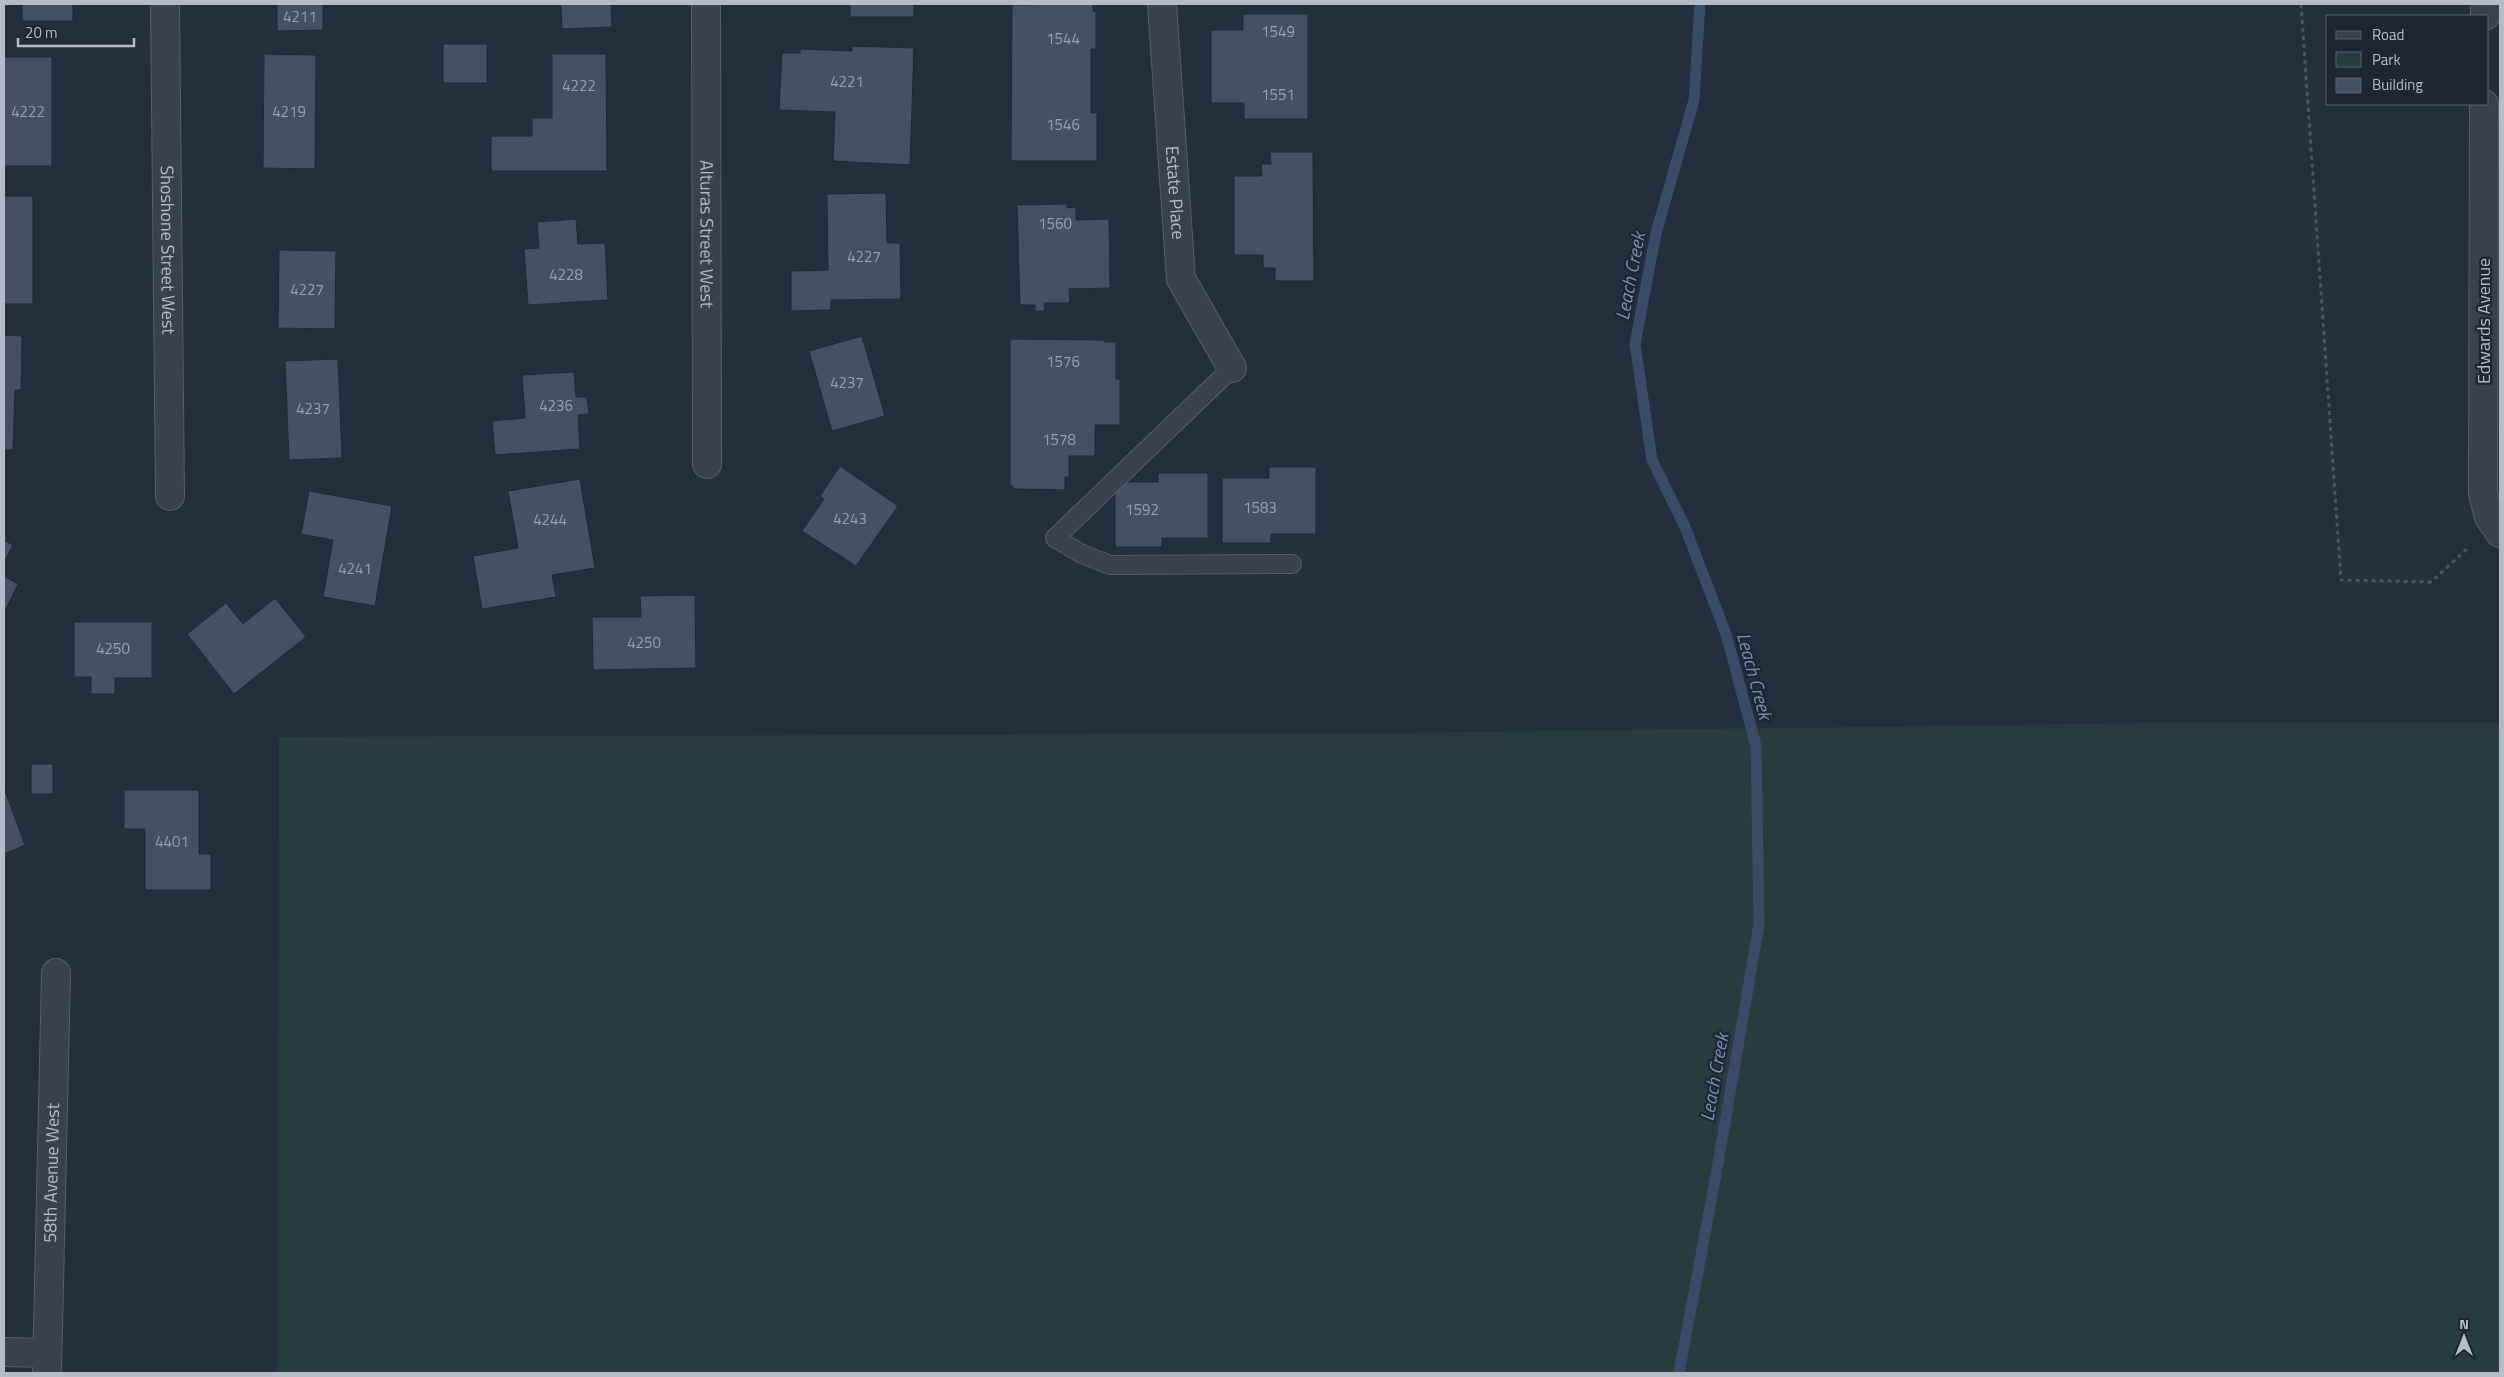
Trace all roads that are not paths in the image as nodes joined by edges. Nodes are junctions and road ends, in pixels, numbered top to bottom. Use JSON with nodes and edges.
{"nodes":[{"id":1,"x":165,"y":4,"type":"edge"},
{"id":2,"x":706,"y":4,"type":"edge"},
{"id":3,"x":1162,"y":4,"type":"edge"},
{"id":4,"x":2484,"y":105,"type":"edge"},
{"id":5,"x":1232,"y":368,"type":"joint"},
{"id":6,"x":707,"y":464,"type":"dead end"},
{"id":7,"x":170,"y":496,"type":"dead end"},
{"id":8,"x":2497,"y":529,"type":"edge"},
{"id":9,"x":1292,"y":564,"type":"dead end"},
{"id":10,"x":56,"y":973,"type":"dead end"},
{"id":11,"x":4,"y":1352,"type":"edge"},
{"id":12,"x":47,"y":1363,"type":"edge"}],
"edges":[{"from":1,"to":7,"type":"street","name":"Shoshone Street West"},
{"from":2,"to":6,"type":"street","name":"Alturas Street West"},
{"from":3,"to":5,"type":"street","name":"Estate Place"},
{"from":4,"to":8,"type":"street","name":"Edwards Avenue"},
{"from":5,"to":9,"type":"lane"},
{"from":10,"to":12,"type":"street","name":"58th Avenue West"},
{"from":11,"to":12,"type":"street"}]}
